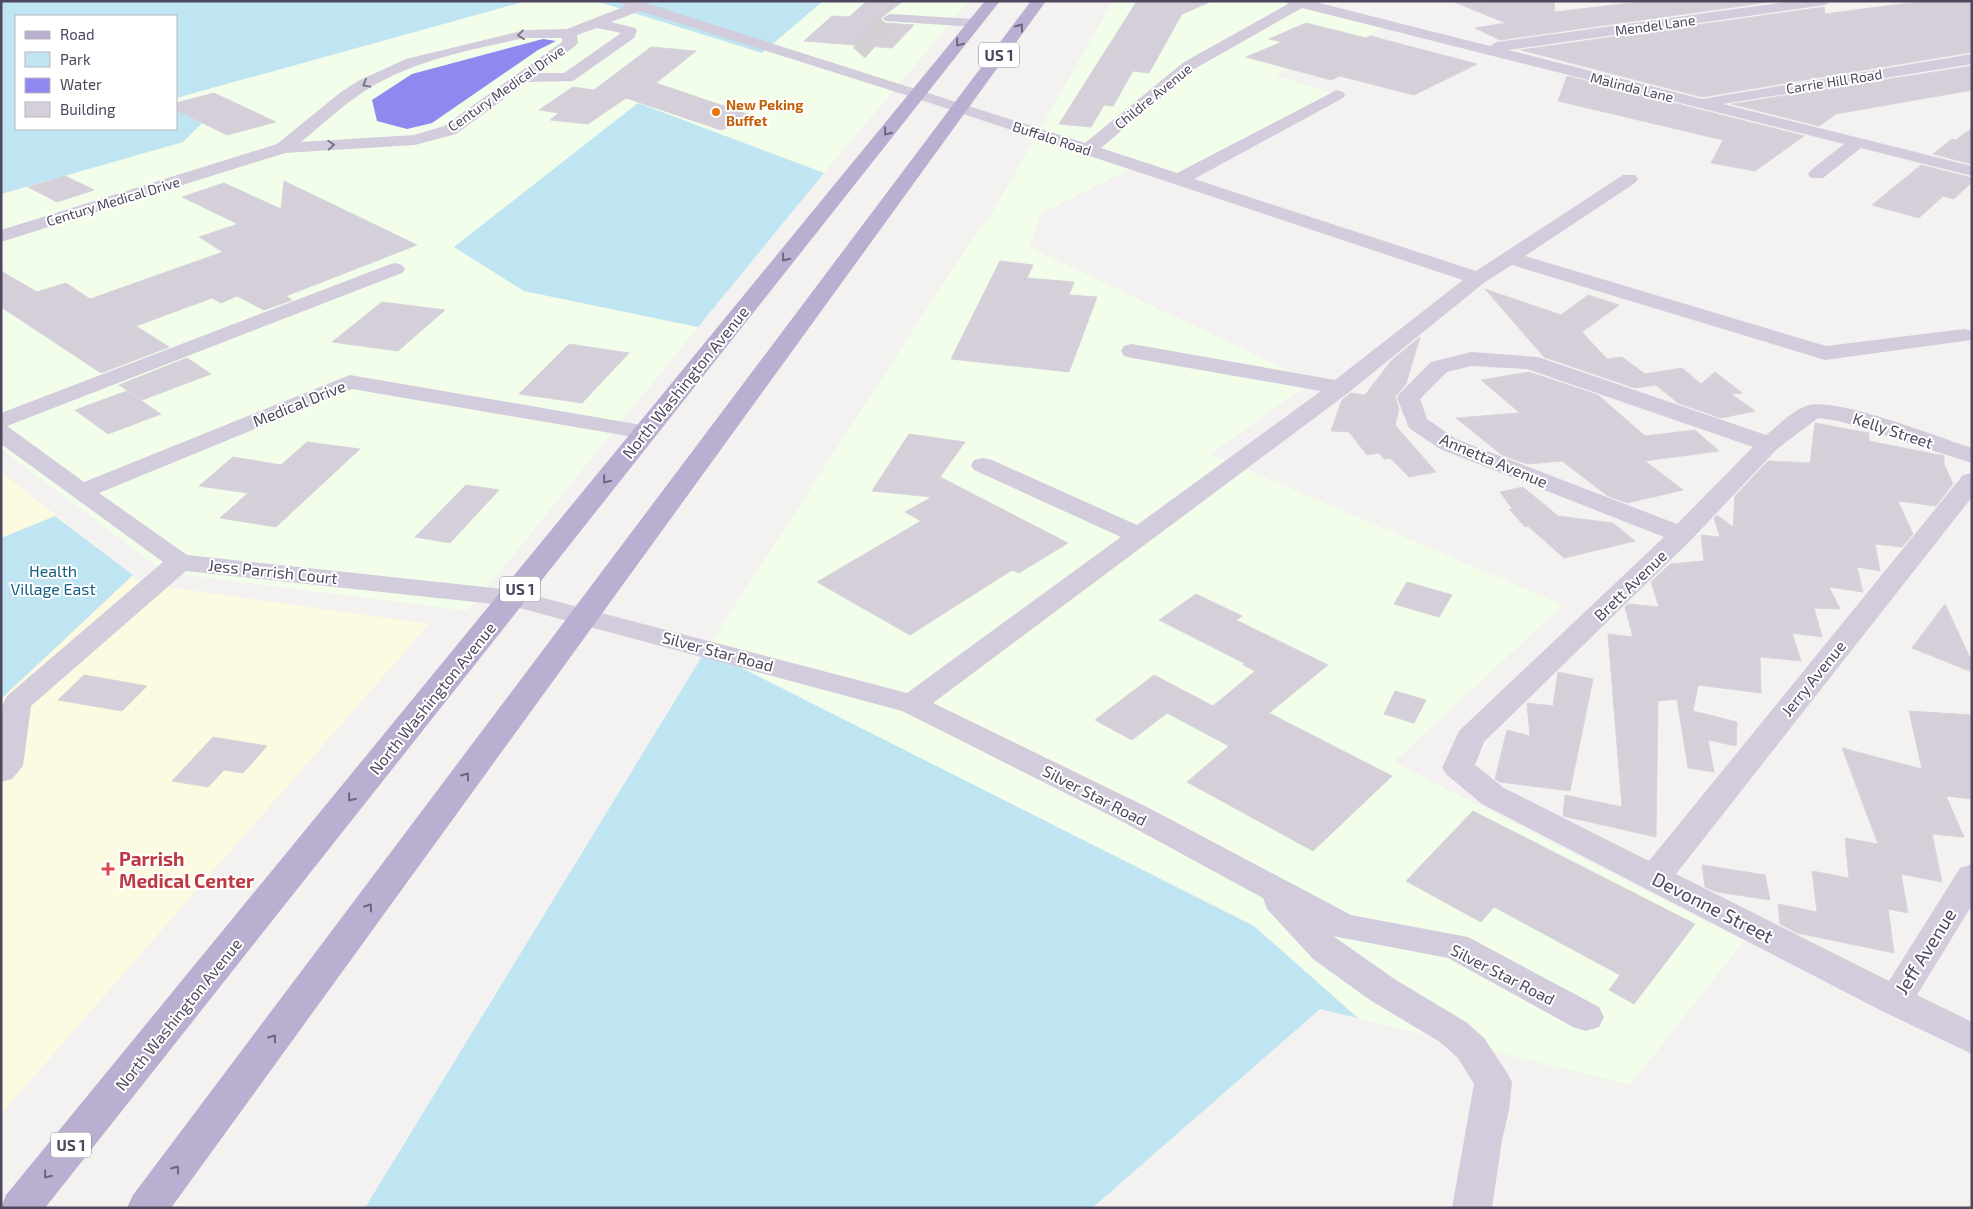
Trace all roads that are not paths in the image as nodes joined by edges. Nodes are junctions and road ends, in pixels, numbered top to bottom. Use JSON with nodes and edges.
{"nodes":[{"id":1,"x":624,"y":1,"type":"edge"},
{"id":2,"x":993,"y":1,"type":"edge"},
{"id":3,"x":1039,"y":1,"type":"edge"},
{"id":4,"x":1825,"y":1,"type":"edge"},
{"id":5,"x":1302,"y":2,"type":"edge"},
{"id":6,"x":640,"y":6,"type":"junction"},
{"id":7,"x":922,"y":7,"type":"dead end"},
{"id":8,"x":890,"y":18,"type":"dead end"},
{"id":9,"x":911,"y":20,"type":"junction"},
{"id":10,"x":596,"y":23,"type":"junction"},
{"id":11,"x":975,"y":23,"type":"junction"},
{"id":12,"x":569,"y":33,"type":"junction"},
{"id":13,"x":1484,"y":49,"type":"junction"},
{"id":14,"x":851,"y":56,"type":"tunnel mouth"},
{"id":15,"x":1972,"y":59,"type":"edge"},
{"id":16,"x":828,"y":66,"type":"junction"},
{"id":17,"x":525,"y":77,"type":"junction"},
{"id":18,"x":918,"y":94,"type":"junction"},
{"id":19,"x":1338,"y":95,"type":"dead end"},
{"id":20,"x":1696,"y":103,"type":"junction"},
{"id":21,"x":959,"y":108,"type":"junction"},
{"id":22,"x":320,"y":118,"type":"junction"},
{"id":23,"x":374,"y":143,"type":"junction"},
{"id":24,"x":1858,"y":143,"type":"junction"},
{"id":25,"x":283,"y":148,"type":"junction"},
{"id":26,"x":1088,"y":150,"type":"junction"},
{"id":27,"x":1972,"y":171,"type":"edge"},
{"id":28,"x":1816,"y":174,"type":"dead end"},
{"id":29,"x":1629,"y":179,"type":"dead end"},
{"id":30,"x":1178,"y":180,"type":"junction"},
{"id":31,"x":1,"y":236,"type":"edge"},
{"id":32,"x":1511,"y":258,"type":"junction"},
{"id":33,"x":394,"y":269,"type":"dead end"},
{"id":34,"x":1478,"y":278,"type":"junction"},
{"id":35,"x":1964,"y":335,"type":"dead end"},
{"id":36,"x":1132,"y":351,"type":"dead end"},
{"id":37,"x":1340,"y":388,"type":"junction"},
{"id":38,"x":1813,"y":411,"type":"joint"},
{"id":39,"x":1,"y":421,"type":"edge"},
{"id":40,"x":1,"y":432,"type":"edge"},
{"id":41,"x":645,"y":432,"type":"junction"},
{"id":42,"x":1770,"y":444,"type":"junction"},
{"id":43,"x":1972,"y":456,"type":"edge"},
{"id":44,"x":983,"y":465,"type":"dead end"},
{"id":45,"x":1972,"y":480,"type":"edge"},
{"id":46,"x":82,"y":491,"type":"junction"},
{"id":47,"x":1681,"y":535,"type":"junction"},
{"id":48,"x":1139,"y":536,"type":"junction"},
{"id":49,"x":180,"y":562,"type":"junction"},
{"id":50,"x":513,"y":598,"type":"junction"},
{"id":51,"x":584,"y":616,"type":"junction"},
{"id":52,"x":912,"y":704,"type":"junction"},
{"id":53,"x":1458,"y":768,"type":"joint"},
{"id":54,"x":1,"y":772,"type":"edge"},
{"id":55,"x":1972,"y":876,"type":"edge"},
{"id":56,"x":1655,"y":877,"type":"junction"},
{"id":57,"x":1262,"y":883,"type":"junction"},
{"id":58,"x":1894,"y":1001,"type":"junction"},
{"id":59,"x":1586,"y":1016,"type":"dead end"},
{"id":60,"x":1972,"y":1039,"type":"edge"},
{"id":61,"x":20,"y":1208,"type":"edge"},
{"id":62,"x":147,"y":1208,"type":"edge"},
{"id":63,"x":1472,"y":1208,"type":"edge"}],
"edges":[{"from":1,"to":6,"type":"street","name":"Buffalo Road"},
{"from":2,"to":11,"type":"main road","name":"North Washington Avenue","number":"US 1"},
{"from":21,"to":3,"type":"main road","number":"US 1","one_way":true},
{"from":4,"to":13,"type":"street","name":"Mendel Lane"},
{"from":5,"to":13,"type":"street","name":"Malinda Lane"},
{"from":5,"to":26,"type":"street","name":"Childre Avenue"},
{"from":6,"to":10,"type":"street","name":"Century Medical Drive"},
{"from":6,"to":16,"type":"street","name":"Buffalo Road"},
{"from":7,"to":9,"type":"street"},
{"from":8,"to":9,"type":"street"},
{"from":9,"to":11,"type":"street"},
{"from":10,"to":12,"type":"street","name":"Century Medical Drive"},
{"from":10,"to":17,"type":"street"},
{"from":11,"to":18,"type":"main road","name":"North Washington Avenue","number":"US 1","one_way":true},
{"from":12,"to":17,"type":"street","name":"Century Medical Drive"},
{"from":12,"to":22,"type":"street","name":"Century Medical Drive","one_way":true},
{"from":13,"to":20,"type":"street","name":"Malinda Lane"},
{"from":14,"to":16,"type":"street"},
{"from":15,"to":20,"type":"street","name":"Carrie Hill Road"},
{"from":16,"to":18,"type":"street","name":"Buffalo Road"},
{"from":17,"to":23,"type":"street","name":"Century Medical Drive"},
{"from":18,"to":21,"type":"street","name":"Buffalo Road"},
{"from":18,"to":41,"type":"main road","name":"North Washington Avenue","number":"US 1","one_way":true},
{"from":19,"to":30,"type":"street"},
{"from":20,"to":24,"type":"street","name":"Malinda Lane"},
{"from":21,"to":26,"type":"street","name":"Buffalo Road"},
{"from":21,"to":51,"type":"main road","number":"US 1"},
{"from":22,"to":23,"type":"street"},
{"from":22,"to":25,"type":"street","name":"Century Medical Drive"},
{"from":25,"to":23,"type":"street","name":"Century Medical Drive","one_way":true},
{"from":24,"to":27,"type":"street","name":"Malinda Lane"},
{"from":24,"to":28,"type":"street"},
{"from":25,"to":31,"type":"street","name":"Century Medical Drive"},
{"from":26,"to":30,"type":"street","name":"Buffalo Road"},
{"from":29,"to":32,"type":"street"},
{"from":30,"to":34,"type":"street","name":"Buffalo Road"},
{"from":32,"to":34,"type":"street"},
{"from":32,"to":35,"type":"street"},
{"from":33,"to":39,"type":"street"},
{"from":34,"to":37,"type":"street"},
{"from":36,"to":37,"type":"street"},
{"from":37,"to":48,"type":"street"},
{"from":38,"to":42,"type":"street","name":"Brett Avenue"},
{"from":38,"to":43,"type":"street","name":"Kelly Street"},
{"from":40,"to":46,"type":"street","name":"Jess Parrish Court"},
{"from":41,"to":46,"type":"street","name":"Medical Drive"},
{"from":41,"to":50,"type":"main road","name":"North Washington Avenue","number":"US 1","one_way":true},
{"from":42,"to":47,"type":"street","name":"Brett Avenue"},
{"from":42,"to":47,"type":"street","name":"Annetta Avenue"},
{"from":44,"to":48,"type":"street"},
{"from":45,"to":56,"type":"street","name":"Jerry Avenue"},
{"from":46,"to":49,"type":"street","name":"Jess Parrish Court"},
{"from":47,"to":53,"type":"street","name":"Brett Avenue"},
{"from":48,"to":52,"type":"street"},
{"from":49,"to":50,"type":"street","name":"Jess Parrish Court"},
{"from":49,"to":54,"type":"street"},
{"from":50,"to":51,"type":"street","name":"Jess Parrish Court"},
{"from":50,"to":61,"type":"main road","name":"North Washington Avenue","number":"US 1","one_way":true},
{"from":51,"to":52,"type":"street","name":"Silver Star Road"},
{"from":62,"to":51,"type":"main road","number":"US 1","one_way":true},
{"from":52,"to":57,"type":"street","name":"Silver Star Road"},
{"from":53,"to":56,"type":"street","name":"Devonne Street"},
{"from":55,"to":58,"type":"street","name":"Jeff Avenue"},
{"from":56,"to":58,"type":"street","name":"Devonne Street"},
{"from":57,"to":59,"type":"street","name":"Silver Star Road"},
{"from":57,"to":63,"type":"street"},
{"from":58,"to":60,"type":"street","name":"Devonne Street"}]}
